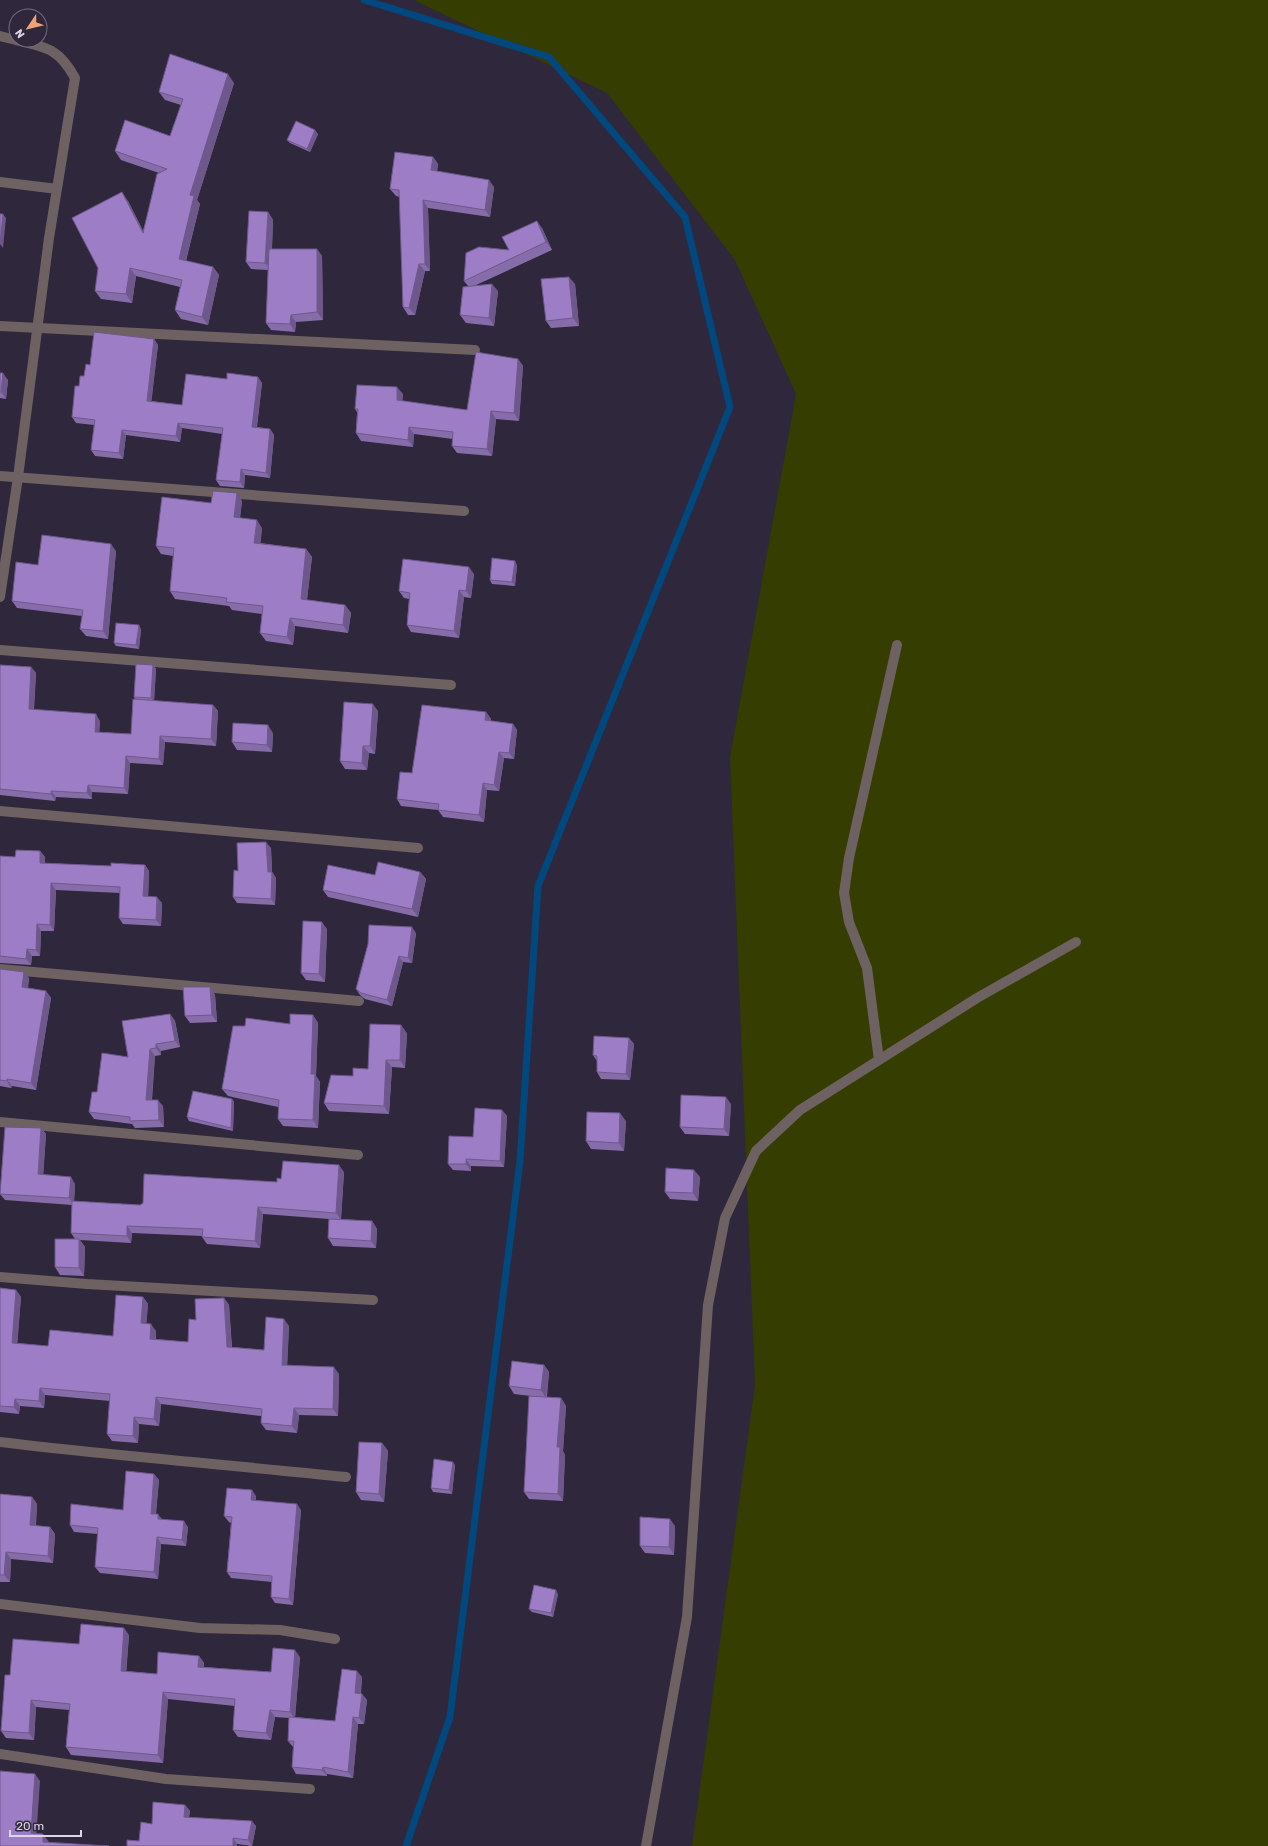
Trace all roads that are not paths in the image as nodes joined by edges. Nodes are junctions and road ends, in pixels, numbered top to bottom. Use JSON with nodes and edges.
{"nodes":[{"id":1,"x":48,"y":48,"type":"edge"},
{"id":2,"x":0,"y":182,"type":"edge"},
{"id":3,"x":57,"y":189,"type":"junction"},
{"id":4,"x":0,"y":326,"type":"edge"},
{"id":5,"x":38,"y":328,"type":"junction"},
{"id":6,"x":475,"y":350,"type":"dead end"},
{"id":7,"x":0,"y":476,"type":"edge"},
{"id":8,"x":18,"y":477,"type":"junction"},
{"id":9,"x":464,"y":511,"type":"dead end"},
{"id":10,"x":0,"y":597,"type":"edge"},
{"id":11,"x":897,"y":645,"type":"dead end"},
{"id":12,"x":0,"y":650,"type":"edge"},
{"id":13,"x":451,"y":685,"type":"dead end"},
{"id":14,"x":0,"y":811,"type":"edge"},
{"id":15,"x":418,"y":848,"type":"dead end"},
{"id":16,"x":1076,"y":942,"type":"dead end"},
{"id":17,"x":0,"y":969,"type":"edge"},
{"id":18,"x":359,"y":1001,"type":"edge"},
{"id":19,"x":879,"y":1060,"type":"junction"},
{"id":20,"x":0,"y":1122,"type":"edge"},
{"id":21,"x":358,"y":1155,"type":"dead end"},
{"id":22,"x":0,"y":1277,"type":"edge"},
{"id":23,"x":373,"y":1300,"type":"dead end"},
{"id":24,"x":0,"y":1442,"type":"edge"},
{"id":25,"x":346,"y":1477,"type":"dead end"},
{"id":26,"x":0,"y":1604,"type":"edge"},
{"id":27,"x":335,"y":1639,"type":"dead end"},
{"id":28,"x":0,"y":1754,"type":"edge"},
{"id":29,"x":310,"y":1789,"type":"dead end"},
{"id":30,"x":645,"y":1846,"type":"edge"}],
"edges":[{"from":1,"to":3,"type":"street"},
{"from":2,"to":3,"type":"street"},
{"from":3,"to":5,"type":"street"},
{"from":4,"to":5,"type":"street"},
{"from":5,"to":6,"type":"street"},
{"from":5,"to":8,"type":"street"},
{"from":7,"to":8,"type":"street"},
{"from":8,"to":9,"type":"street"},
{"from":8,"to":10,"type":"street"},
{"from":11,"to":19,"type":"street"},
{"from":12,"to":13,"type":"street"},
{"from":14,"to":15,"type":"street"},
{"from":16,"to":19,"type":"street"},
{"from":17,"to":18,"type":"street"},
{"from":19,"to":30,"type":"street"},
{"from":20,"to":21,"type":"street"},
{"from":22,"to":23,"type":"street"},
{"from":24,"to":25,"type":"street"},
{"from":26,"to":27,"type":"street"},
{"from":28,"to":29,"type":"street"}]}
